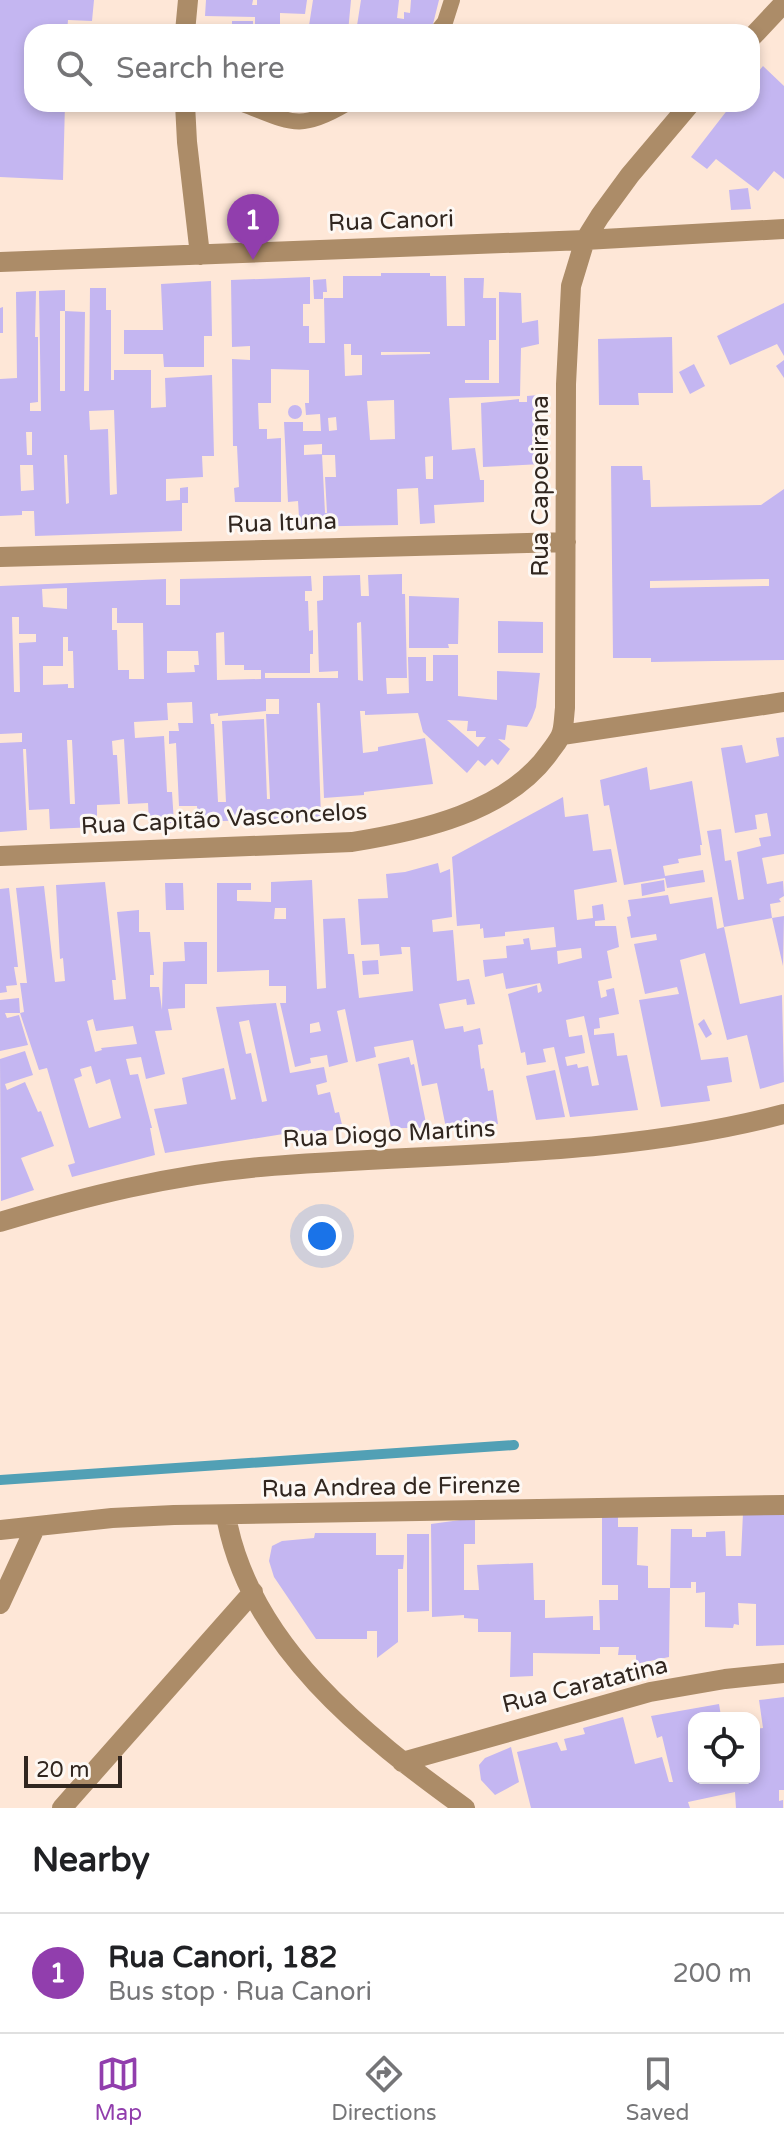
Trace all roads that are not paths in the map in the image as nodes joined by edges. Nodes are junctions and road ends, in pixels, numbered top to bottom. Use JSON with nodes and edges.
{"nodes":[{"id":1,"x":188,"y":0,"type":"edge"},
{"id":2,"x":452,"y":0,"type":"edge"},
{"id":3,"x":784,"y":3,"type":"edge"},
{"id":4,"x":186,"y":24,"type":"edge"},
{"id":5,"x":443,"y":24,"type":"edge"},
{"id":6,"x":760,"y":28,"type":"edge"},
{"id":7,"x":185,"y":112,"type":"edge"},
{"id":8,"x":265,"y":112,"type":"edge"},
{"id":9,"x":330,"y":112,"type":"edge"},
{"id":10,"x":683,"y":112,"type":"edge"},
{"id":11,"x":784,"y":229,"type":"edge"},
{"id":12,"x":585,"y":240,"type":"junction"},
{"id":13,"x":200,"y":255,"type":"junction"},
{"id":14,"x":0,"y":262,"type":"edge"},
{"id":15,"x":566,"y":542,"type":"junction"},
{"id":16,"x":0,"y":557,"type":"edge"},
{"id":17,"x":784,"y":702,"type":"edge"},
{"id":18,"x":562,"y":735,"type":"junction"},
{"id":19,"x":0,"y":856,"type":"edge"},
{"id":20,"x":784,"y":1114,"type":"edge"},
{"id":21,"x":0,"y":1222,"type":"edge"},
{"id":22,"x":784,"y":1505,"type":"edge"},
{"id":23,"x":226,"y":1516,"type":"junction"},
{"id":24,"x":35,"y":1528,"type":"junction"},
{"id":25,"x":0,"y":1530,"type":"edge"},
{"id":26,"x":253,"y":1592,"type":"junction"},
{"id":27,"x":0,"y":1604,"type":"edge"},
{"id":28,"x":784,"y":1673,"type":"edge"},
{"id":29,"x":402,"y":1762,"type":"junction"},
{"id":30,"x":62,"y":1808,"type":"edge"},
{"id":31,"x":465,"y":1808,"type":"edge"}],
"edges":[{"from":1,"to":4,"type":"street"},
{"from":2,"to":5,"type":"lane"},
{"from":3,"to":6,"type":"street"},
{"from":7,"to":13,"type":"street"},
{"from":8,"to":9,"type":"lane"},
{"from":10,"to":12,"type":"street","name":"Rua Capoeirana"},
{"from":11,"to":12,"type":"street","name":"Rua Canori"},
{"from":12,"to":13,"type":"street","name":"Rua Canori"},
{"from":12,"to":15,"type":"street","name":"Rua Capoeirana"},
{"from":13,"to":14,"type":"street","name":"Rua Canori"},
{"from":15,"to":16,"type":"street","name":"Rua Ituna"},
{"from":15,"to":18,"type":"street","name":"Rua Capoeirana"},
{"from":17,"to":18,"type":"street"},
{"from":18,"to":19,"type":"street","name":"Rua Capitão Vasconcelos"},
{"from":20,"to":21,"type":"street","name":"Rua Diogo Martins"},
{"from":22,"to":23,"type":"street","name":"Rua Andrea de Firenze"},
{"from":23,"to":24,"type":"street","name":"Rua Andrea de Firenze"},
{"from":23,"to":26,"type":"street"},
{"from":24,"to":25,"type":"street","name":"Rua Andrea de Firenze"},
{"from":24,"to":27,"type":"street"},
{"from":26,"to":29,"type":"street"},
{"from":26,"to":30,"type":"street"},
{"from":28,"to":29,"type":"street","name":"Rua Caratatina"},
{"from":29,"to":31,"type":"street"}]}
